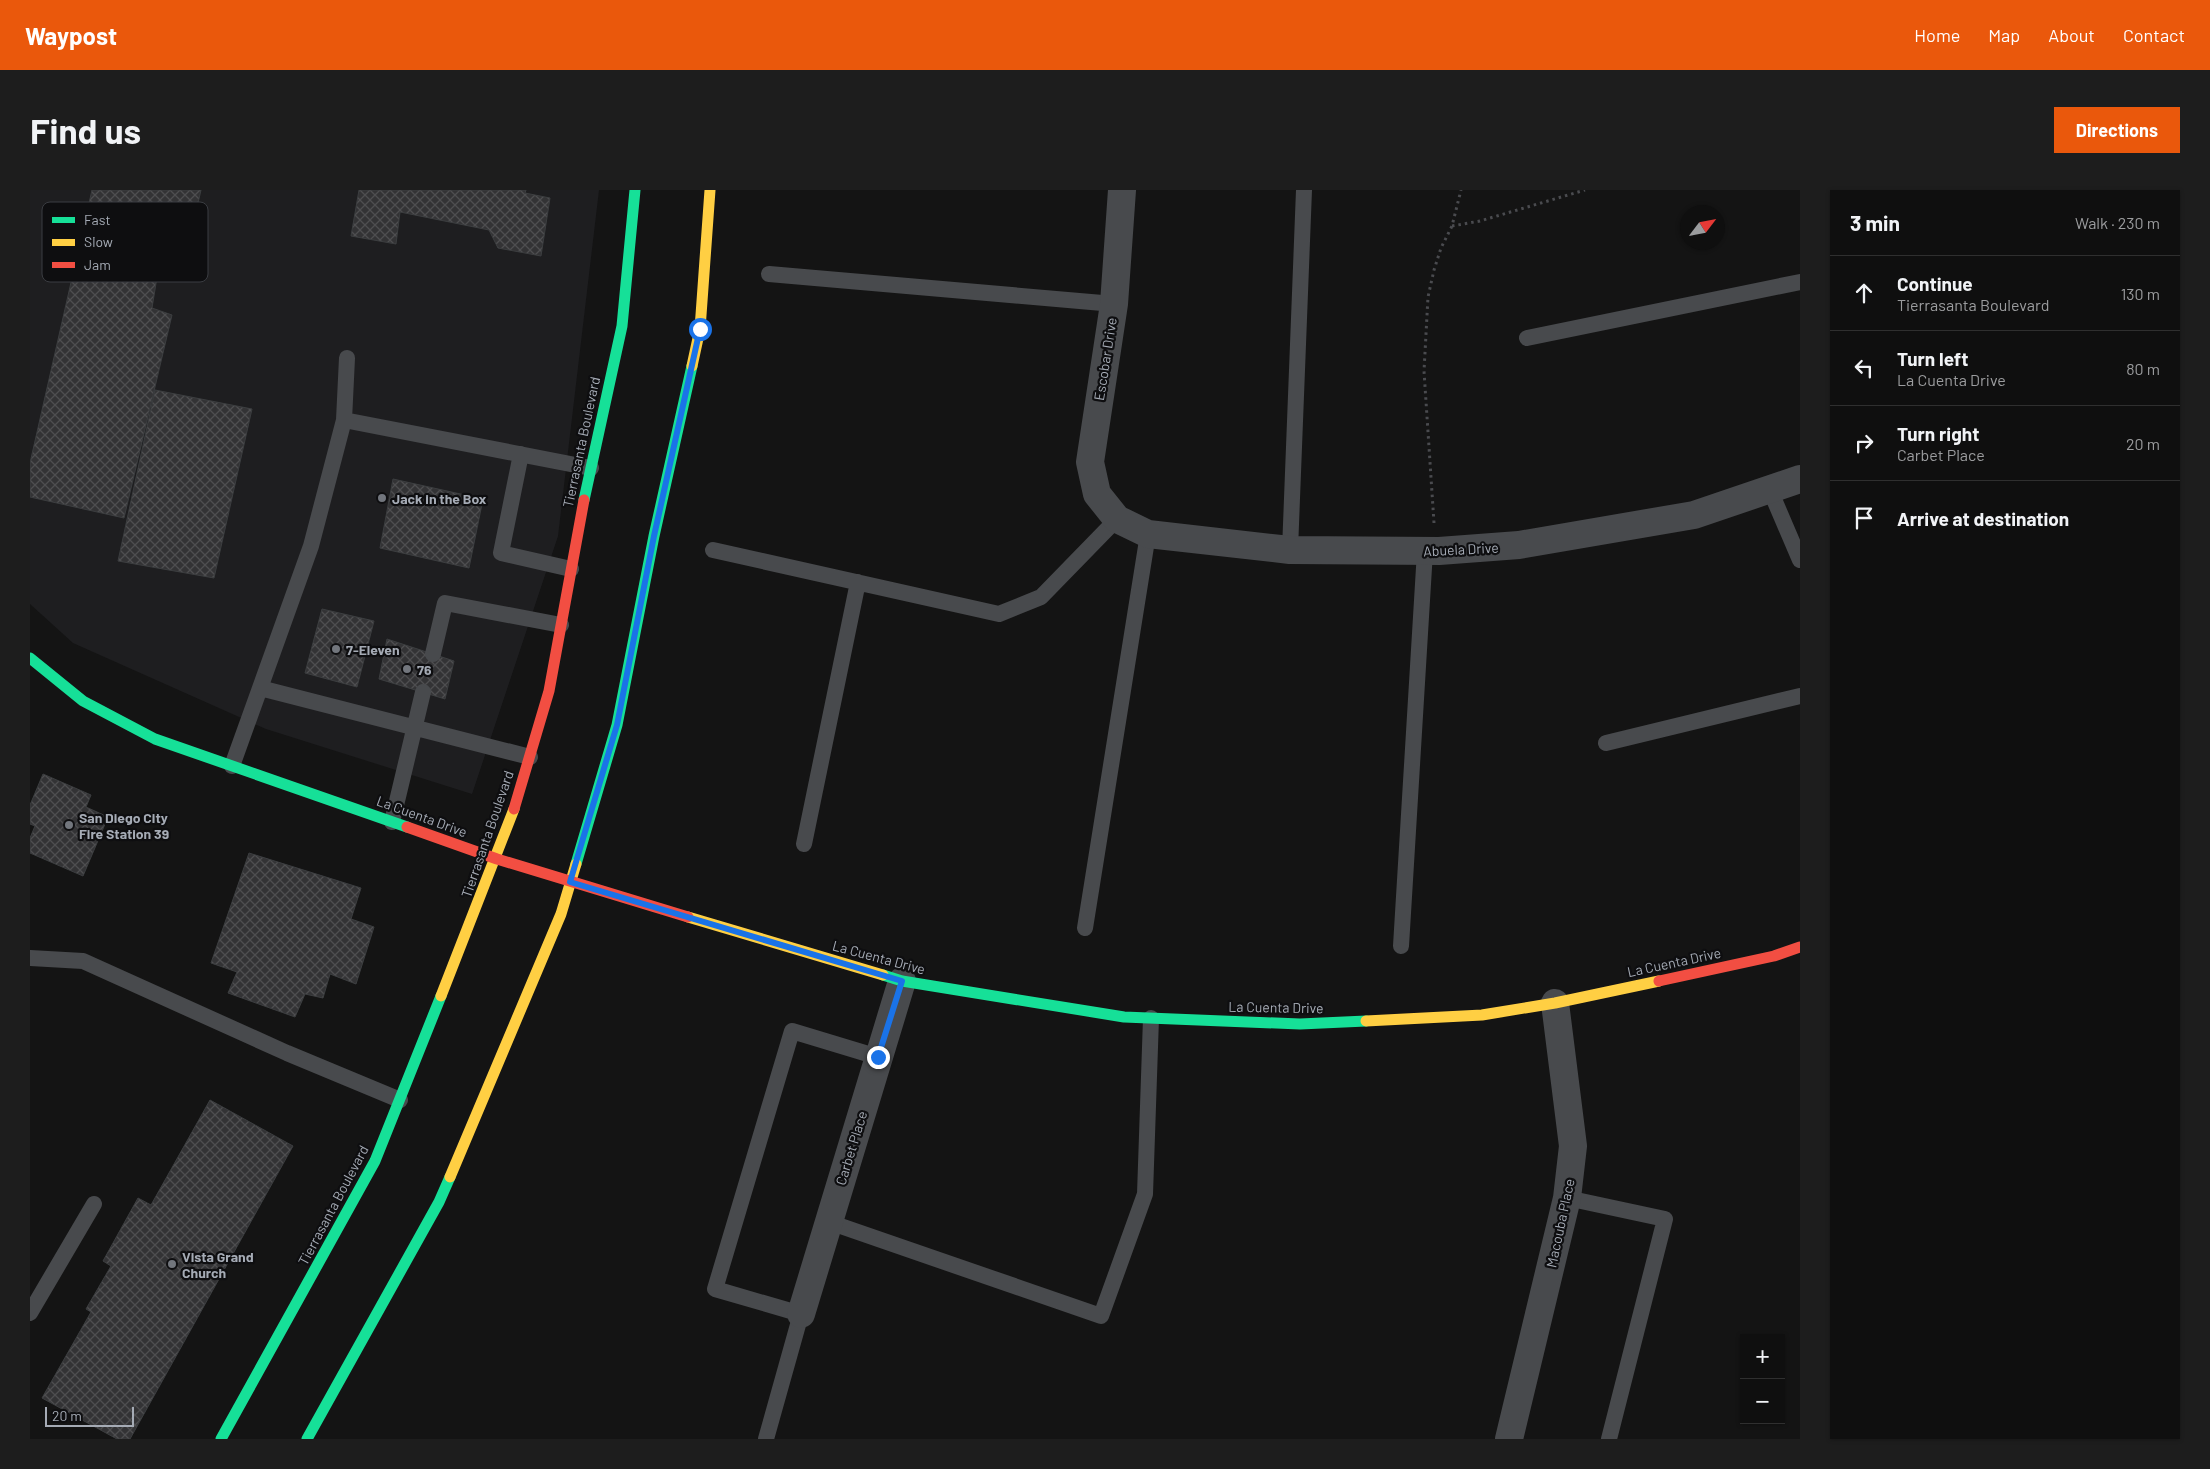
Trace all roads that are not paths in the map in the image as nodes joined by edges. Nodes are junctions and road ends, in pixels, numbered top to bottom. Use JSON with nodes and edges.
{"nodes":[{"id":1,"x":635,"y":190,"type":"edge"},
{"id":2,"x":710,"y":190,"type":"edge"},
{"id":3,"x":1122,"y":190,"type":"edge"},
{"id":4,"x":1304,"y":190,"type":"edge"},
{"id":5,"x":769,"y":274,"type":"dead end"},
{"id":6,"x":1800,"y":282,"type":"edge"},
{"id":7,"x":1114,"y":304,"type":"junction"},
{"id":8,"x":1526,"y":338,"type":"dead end"},
{"id":9,"x":347,"y":358,"type":"dead end"},
{"id":10,"x":344,"y":420,"type":"junction"},
{"id":11,"x":521,"y":454,"type":"junction"},
{"id":12,"x":591,"y":468,"type":"junction"},
{"id":13,"x":1800,"y":479,"type":"edge"},
{"id":14,"x":1770,"y":490,"type":"junction"},
{"id":15,"x":1117,"y":520,"type":"junction"},
{"id":16,"x":1148,"y":534,"type":"junction"},
{"id":17,"x":713,"y":550,"type":"dead end"},
{"id":18,"x":1290,"y":550,"type":"junction"},
{"id":19,"x":1432,"y":551,"type":"junction"},
{"id":20,"x":1800,"y":560,"type":"edge"},
{"id":21,"x":571,"y":569,"type":"junction"},
{"id":22,"x":858,"y":582,"type":"junction"},
{"id":23,"x":561,"y":625,"type":"junction"},
{"id":24,"x":433,"y":654,"type":"dead end"},
{"id":25,"x":30,"y":658,"type":"edge"},
{"id":26,"x":260,"y":688,"type":"junction"},
{"id":27,"x":423,"y":692,"type":"dead end"},
{"id":28,"x":1800,"y":696,"type":"edge"},
{"id":29,"x":414,"y":728,"type":"junction"},
{"id":30,"x":1606,"y":743,"type":"dead end"},
{"id":31,"x":530,"y":757,"type":"junction"},
{"id":32,"x":232,"y":766,"type":"junction"},
{"id":33,"x":392,"y":822,"type":"junction"},
{"id":34,"x":804,"y":844,"type":"dead end"},
{"id":35,"x":497,"y":859,"type":"junction"},
{"id":36,"x":570,"y":882,"type":"junction"},
{"id":37,"x":1085,"y":928,"type":"dead end"},
{"id":38,"x":1401,"y":946,"type":"dead end"},
{"id":39,"x":1800,"y":947,"type":"edge"},
{"id":40,"x":30,"y":958,"type":"edge"},
{"id":41,"x":902,"y":981,"type":"junction"},
{"id":42,"x":1555,"y":1003,"type":"junction"},
{"id":43,"x":1151,"y":1018,"type":"junction"},
{"id":44,"x":878,"y":1057,"type":"junction"},
{"id":45,"x":400,"y":1100,"type":"junction"},
{"id":46,"x":1568,"y":1198,"type":"junction"},
{"id":47,"x":94,"y":1204,"type":"dead end"},
{"id":48,"x":829,"y":1222,"type":"junction"},
{"id":49,"x":30,"y":1313,"type":"edge"},
{"id":50,"x":801,"y":1314,"type":"junction"},
{"id":51,"x":221,"y":1439,"type":"edge"},
{"id":52,"x":307,"y":1439,"type":"edge"},
{"id":53,"x":766,"y":1439,"type":"edge"},
{"id":54,"x":1509,"y":1439,"type":"edge"},
{"id":55,"x":1609,"y":1439,"type":"edge"}],
"edges":[{"from":1,"to":12,"type":"main road","name":"Tierrasanta Boulevard"},
{"from":2,"to":36,"type":"main road"},
{"from":3,"to":7,"type":"street","name":"Escobar Drive"},
{"from":4,"to":18,"type":"lane"},
{"from":5,"to":7,"type":"lane"},
{"from":6,"to":8,"type":"lane"},
{"from":7,"to":15,"type":"street","name":"Escobar Drive"},
{"from":9,"to":10,"type":"lane"},
{"from":10,"to":11,"type":"lane"},
{"from":10,"to":26,"type":"lane"},
{"from":11,"to":12,"type":"lane"},
{"from":11,"to":21,"type":"lane"},
{"from":12,"to":21,"type":"main road","name":"Tierrasanta Boulevard"},
{"from":13,"to":14,"type":"street","name":"Abuela Drive"},
{"from":14,"to":19,"type":"street","name":"Abuela Drive"},
{"from":14,"to":20,"type":"lane"},
{"from":15,"to":16,"type":"street","name":"Abuela Drive"},
{"from":15,"to":22,"type":"lane"},
{"from":16,"to":18,"type":"street","name":"Abuela Drive"},
{"from":16,"to":37,"type":"lane"},
{"from":17,"to":22,"type":"lane"},
{"from":18,"to":19,"type":"street","name":"Abuela Drive"},
{"from":19,"to":38,"type":"lane"},
{"from":21,"to":23,"type":"main road","name":"Tierrasanta Boulevard"},
{"from":22,"to":34,"type":"lane"},
{"from":23,"to":24,"type":"lane"},
{"from":23,"to":31,"type":"main road","name":"Tierrasanta Boulevard"},
{"from":25,"to":32,"type":"main road","name":"La Cuenta Drive"},
{"from":26,"to":29,"type":"lane"},
{"from":26,"to":32,"type":"lane"},
{"from":27,"to":29,"type":"lane"},
{"from":28,"to":30,"type":"lane"},
{"from":29,"to":31,"type":"lane"},
{"from":29,"to":33,"type":"lane"},
{"from":31,"to":35,"type":"main road","name":"Tierrasanta Boulevard"},
{"from":32,"to":33,"type":"main road","name":"La Cuenta Drive"},
{"from":33,"to":35,"type":"main road","name":"La Cuenta Drive"},
{"from":35,"to":36,"type":"main road","name":"La Cuenta Drive"},
{"from":35,"to":45,"type":"main road","name":"Tierrasanta Boulevard"},
{"from":36,"to":41,"type":"main road","name":"La Cuenta Drive"},
{"from":36,"to":52,"type":"main road"},
{"from":39,"to":42,"type":"main road","name":"La Cuenta Drive"},
{"from":40,"to":45,"type":"lane"},
{"from":41,"to":43,"type":"main road","name":"La Cuenta Drive"},
{"from":41,"to":44,"type":"street","name":"Carbet Place"},
{"from":42,"to":43,"type":"main road","name":"La Cuenta Drive"},
{"from":42,"to":46,"type":"street","name":"Macouba Place"},
{"from":43,"to":48,"type":"lane"},
{"from":44,"to":48,"type":"street","name":"Carbet Place"},
{"from":44,"to":50,"type":"lane"},
{"from":45,"to":51,"type":"main road","name":"Tierrasanta Boulevard"},
{"from":46,"to":54,"type":"street","name":"Macouba Place"},
{"from":46,"to":55,"type":"lane"},
{"from":47,"to":49,"type":"lane"},
{"from":48,"to":50,"type":"street","name":"Carbet Place"},
{"from":50,"to":53,"type":"lane"}]}
